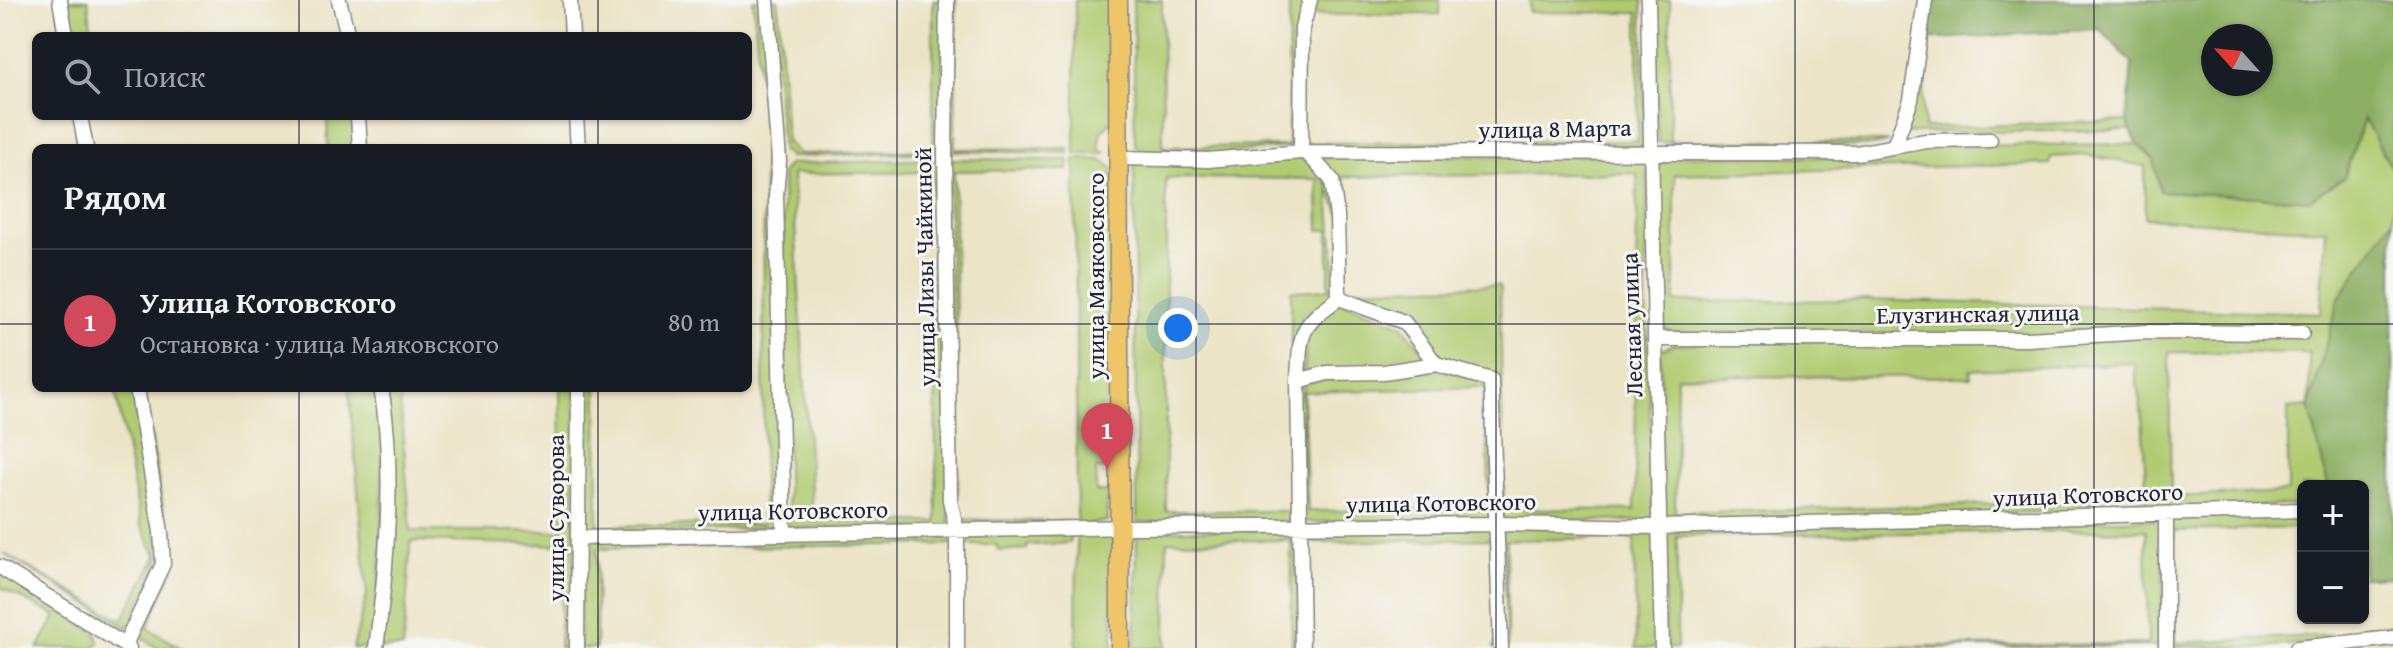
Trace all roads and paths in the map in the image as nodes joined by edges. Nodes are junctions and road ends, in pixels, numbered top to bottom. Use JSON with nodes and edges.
{"nodes":[{"id":1,"x":60,"y":0,"type":"edge"},
{"id":2,"x":339,"y":0,"type":"edge"},
{"id":3,"x":570,"y":0,"type":"edge"},
{"id":4,"x":767,"y":0,"type":"edge"},
{"id":5,"x":947,"y":0,"type":"edge"},
{"id":6,"x":1118,"y":0,"type":"edge"},
{"id":7,"x":1310,"y":0,"type":"edge"},
{"id":8,"x":1648,"y":0,"type":"edge"},
{"id":9,"x":1925,"y":0,"type":"edge"},
{"id":10,"x":65,"y":32,"type":"edge"},
{"id":11,"x":347,"y":32,"type":"edge"},
{"id":12,"x":572,"y":32,"type":"edge"},
{"id":13,"x":81,"y":120,"type":"edge"},
{"id":14,"x":358,"y":120,"type":"edge"},
{"id":15,"x":576,"y":120,"type":"edge"},
{"id":16,"x":1990,"y":140,"type":"dead end"},
{"id":17,"x":85,"y":144,"type":"edge"},
{"id":18,"x":360,"y":144,"type":"edge"},
{"id":19,"x":578,"y":144,"type":"edge"},
{"id":20,"x":1894,"y":146,"type":"junction"},
{"id":21,"x":1650,"y":150,"type":"junction"},
{"id":22,"x":1305,"y":153,"type":"junction"},
{"id":23,"x":1120,"y":158,"type":"junction"},
{"id":24,"x":1339,"y":298,"type":"junction"},
{"id":25,"x":2302,"y":333,"type":"dead end"},
{"id":26,"x":1655,"y":339,"type":"junction"},
{"id":27,"x":1436,"y":364,"type":"junction"},
{"id":28,"x":1298,"y":381,"type":"junction"},
{"id":29,"x":138,"y":392,"type":"edge"},
{"id":30,"x":382,"y":392,"type":"edge"},
{"id":31,"x":579,"y":392,"type":"edge"},
{"id":32,"x":2297,"y":510,"type":"edge"},
{"id":33,"x":2166,"y":514,"type":"junction"},
{"id":34,"x":1499,"y":524,"type":"junction"},
{"id":35,"x":1301,"y":526,"type":"junction"},
{"id":36,"x":1658,"y":527,"type":"junction"},
{"id":37,"x":1121,"y":528,"type":"junction"},
{"id":38,"x":784,"y":532,"type":"junction"},
{"id":39,"x":957,"y":532,"type":"junction"},
{"id":40,"x":578,"y":538,"type":"junction"},
{"id":41,"x":0,"y":567,"type":"edge"},
{"id":42,"x":2393,"y":638,"type":"edge"},
{"id":43,"x":117,"y":645,"type":"edge"},
{"id":44,"x":376,"y":648,"type":"edge"},
{"id":45,"x":577,"y":648,"type":"edge"},
{"id":46,"x":957,"y":648,"type":"edge"},
{"id":47,"x":1120,"y":648,"type":"edge"},
{"id":48,"x":1302,"y":648,"type":"edge"},
{"id":49,"x":1501,"y":648,"type":"edge"},
{"id":50,"x":1662,"y":648,"type":"edge"},
{"id":51,"x":2166,"y":648,"type":"edge"},
{"id":52,"x":2297,"y":648,"type":"edge"}],
"edges":[{"from":1,"to":10,"type":"street"},
{"from":2,"to":11,"type":"street"},
{"from":3,"to":12,"type":"street"},
{"from":4,"to":38,"type":"street"},
{"from":5,"to":39,"type":"street","name":"улица Лизы Чайкиной"},
{"from":6,"to":23,"type":"main road","name":"улица Маяковского"},
{"from":7,"to":22,"type":"street"},
{"from":8,"to":21,"type":"street","name":"Лесная улица"},
{"from":9,"to":20,"type":"street"},
{"from":13,"to":17,"type":"street"},
{"from":14,"to":18,"type":"street"},
{"from":15,"to":19,"type":"street"},
{"from":16,"to":20,"type":"street","name":"улица 8 Марта"},
{"from":20,"to":21,"type":"street","name":"улица 8 Марта"},
{"from":21,"to":22,"type":"street","name":"улица 8 Марта"},
{"from":21,"to":26,"type":"street","name":"Лесная улица"},
{"from":22,"to":23,"type":"street","name":"улица 8 Марта"},
{"from":22,"to":24,"type":"street"},
{"from":23,"to":37,"type":"main road","name":"улица Маяковского"},
{"from":24,"to":27,"type":"street"},
{"from":24,"to":28,"type":"street"},
{"from":25,"to":26,"type":"street","name":"Елузгинская улица"},
{"from":26,"to":36,"type":"street","name":"Лесная улица"},
{"from":27,"to":28,"type":"street"},
{"from":27,"to":34,"type":"street"},
{"from":28,"to":35,"type":"street"},
{"from":29,"to":43,"type":"street"},
{"from":30,"to":44,"type":"street"},
{"from":31,"to":40,"type":"street","name":"улица Суворова"},
{"from":32,"to":33,"type":"street","name":"улица Котовского"},
{"from":33,"to":36,"type":"street","name":"улица Котовского"},
{"from":33,"to":51,"type":"street"},
{"from":34,"to":35,"type":"street","name":"улица Котовского"},
{"from":34,"to":36,"type":"street","name":"улица Котовского"},
{"from":34,"to":49,"type":"street"},
{"from":35,"to":37,"type":"street","name":"улица Котовского"},
{"from":35,"to":48,"type":"street"},
{"from":36,"to":50,"type":"street","name":"Лесная улица"},
{"from":37,"to":39,"type":"street","name":"улица Котовского"},
{"from":37,"to":47,"type":"main road","name":"улица Маяковского"},
{"from":38,"to":39,"type":"street","name":"улица Котовского"},
{"from":38,"to":40,"type":"street","name":"улица Котовского"},
{"from":39,"to":46,"type":"street","name":"улица Лизы Чайкиной"},
{"from":40,"to":45,"type":"street","name":"улица Суворова"},
{"from":41,"to":43,"type":"street"},
{"from":42,"to":52,"type":"street"}]}
